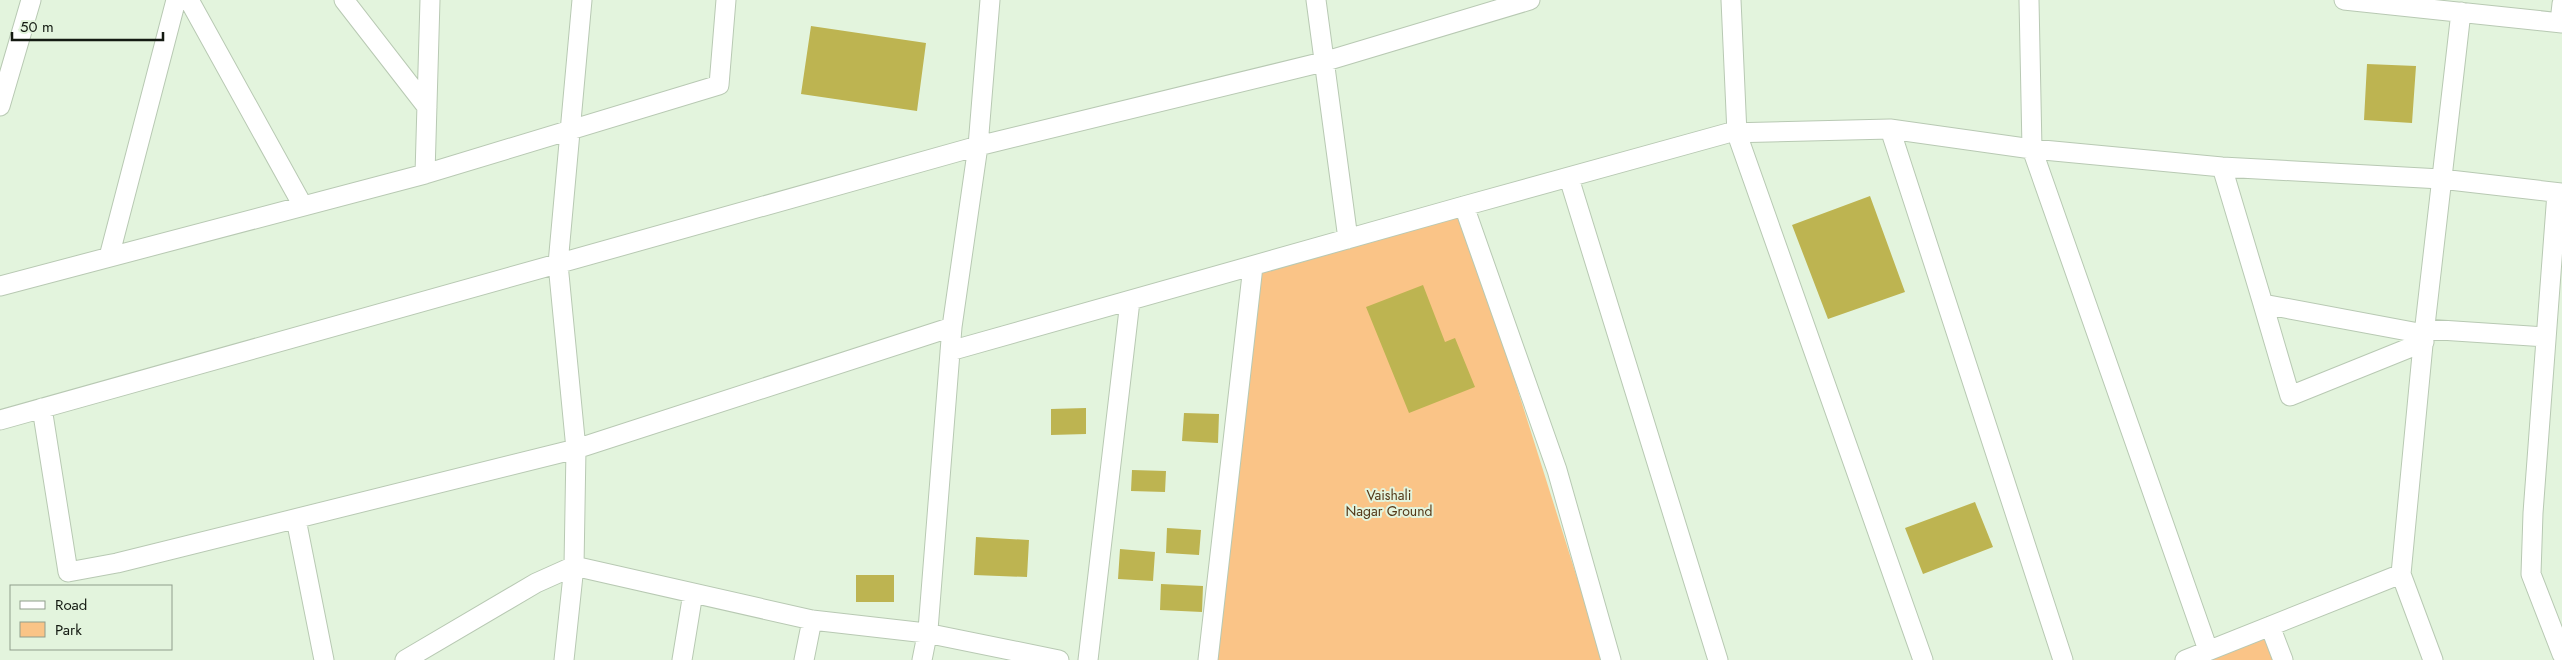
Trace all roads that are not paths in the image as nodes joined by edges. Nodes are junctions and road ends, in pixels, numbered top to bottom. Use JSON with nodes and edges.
{"nodes":[{"id":1,"x":31,"y":0,"type":"edge"},
{"id":2,"x":176,"y":0,"type":"edge"},
{"id":3,"x":189,"y":0,"type":"edge"},
{"id":4,"x":344,"y":0,"type":"edge"},
{"id":5,"x":430,"y":0,"type":"edge"},
{"id":6,"x":582,"y":0,"type":"edge"},
{"id":7,"x":726,"y":0,"type":"edge"},
{"id":8,"x":990,"y":0,"type":"edge"},
{"id":9,"x":1316,"y":0,"type":"edge"},
{"id":10,"x":1530,"y":0,"type":"edge"},
{"id":11,"x":1731,"y":0,"type":"edge"},
{"id":12,"x":2029,"y":0,"type":"edge"},
{"id":13,"x":2344,"y":0,"type":"edge"},
{"id":14,"x":2438,"y":4,"type":"edge"},
{"id":15,"x":2461,"y":12,"type":"junction"},
{"id":16,"x":2561,"y":16,"type":"edge"},
{"id":17,"x":1323,"y":62,"type":"junction"},
{"id":18,"x":0,"y":106,"type":"edge"},
{"id":19,"x":427,"y":107,"type":"junction"},
{"id":20,"x":570,"y":129,"type":"junction"},
{"id":21,"x":1890,"y":130,"type":"junction"},
{"id":22,"x":1737,"y":134,"type":"junction"},
{"id":23,"x":978,"y":146,"type":"junction"},
{"id":24,"x":2032,"y":148,"type":"junction"},
{"id":25,"x":2222,"y":167,"type":"junction"},
{"id":26,"x":426,"y":174,"type":"junction"},
{"id":27,"x":1569,"y":178,"type":"junction"},
{"id":28,"x":2441,"y":179,"type":"junction"},
{"id":29,"x":2559,"y":193,"type":"edge"},
{"id":30,"x":304,"y":206,"type":"junction"},
{"id":31,"x":1464,"y":206,"type":"junction"},
{"id":32,"x":1348,"y":239,"type":"junction"},
{"id":33,"x":109,"y":257,"type":"junction"},
{"id":34,"x":2557,"y":257,"type":"edge"},
{"id":35,"x":558,"y":264,"type":"junction"},
{"id":36,"x":1254,"y":266,"type":"junction"},
{"id":37,"x":0,"y":286,"type":"edge"},
{"id":38,"x":1130,"y":301,"type":"junction"},
{"id":39,"x":2263,"y":304,"type":"junction"},
{"id":40,"x":952,"y":327,"type":"junction"},
{"id":41,"x":2552,"y":333,"type":"edge"},
{"id":42,"x":2424,"y":335,"type":"junction"},
{"id":43,"x":950,"y":351,"type":"junction"},
{"id":44,"x":42,"y":408,"type":"junction"},
{"id":45,"x":0,"y":420,"type":"edge"},
{"id":46,"x":576,"y":449,"type":"junction"},
{"id":47,"x":296,"y":519,"type":"junction"},
{"id":48,"x":574,"y":566,"type":"junction"},
{"id":49,"x":2401,"y":574,"type":"junction"},
{"id":50,"x":693,"y":593,"type":"junction"},
{"id":51,"x":812,"y":620,"type":"junction"},
{"id":52,"x":2270,"y":626,"type":"junction"},
{"id":53,"x":926,"y":633,"type":"junction"},
{"id":54,"x":2208,"y":650,"type":"junction"},
{"id":55,"x":2562,"y":654,"type":"edge"},
{"id":56,"x":324,"y":660,"type":"edge"},
{"id":57,"x":405,"y":660,"type":"edge"},
{"id":58,"x":564,"y":660,"type":"edge"},
{"id":59,"x":682,"y":660,"type":"edge"},
{"id":60,"x":804,"y":660,"type":"edge"},
{"id":61,"x":922,"y":660,"type":"edge"},
{"id":62,"x":1059,"y":660,"type":"edge"},
{"id":63,"x":1088,"y":660,"type":"edge"},
{"id":64,"x":1208,"y":660,"type":"edge"},
{"id":65,"x":1612,"y":660,"type":"edge"},
{"id":66,"x":1718,"y":660,"type":"edge"},
{"id":67,"x":1923,"y":660,"type":"edge"},
{"id":68,"x":2063,"y":660,"type":"edge"},
{"id":69,"x":2185,"y":660,"type":"edge"},
{"id":70,"x":2283,"y":660,"type":"edge"},
{"id":71,"x":2433,"y":660,"type":"edge"}],
"edges":[{"from":1,"to":18,"type":"street"},
{"from":2,"to":33,"type":"street"},
{"from":3,"to":30,"type":"street"},
{"from":4,"to":19,"type":"street"},
{"from":5,"to":19,"type":"street"},
{"from":6,"to":20,"type":"street"},
{"from":7,"to":20,"type":"street"},
{"from":8,"to":23,"type":"street"},
{"from":9,"to":17,"type":"street"},
{"from":10,"to":17,"type":"street"},
{"from":11,"to":22,"type":"street"},
{"from":12,"to":24,"type":"street"},
{"from":13,"to":14,"type":"street"},
{"from":14,"to":15,"type":"street"},
{"from":15,"to":16,"type":"street"},
{"from":15,"to":28,"type":"street"},
{"from":17,"to":23,"type":"street"},
{"from":17,"to":32,"type":"street"},
{"from":19,"to":26,"type":"street"},
{"from":20,"to":26,"type":"street"},
{"from":20,"to":35,"type":"street"},
{"from":21,"to":22,"type":"street"},
{"from":21,"to":24,"type":"street"},
{"from":21,"to":68,"type":"street"},
{"from":22,"to":27,"type":"street"},
{"from":22,"to":67,"type":"street"},
{"from":23,"to":35,"type":"street"},
{"from":23,"to":40,"type":"street"},
{"from":24,"to":25,"type":"street"},
{"from":24,"to":54,"type":"street"},
{"from":25,"to":28,"type":"street"},
{"from":25,"to":39,"type":"street"},
{"from":26,"to":30,"type":"street"},
{"from":27,"to":31,"type":"street"},
{"from":27,"to":66,"type":"street"},
{"from":28,"to":29,"type":"street"},
{"from":28,"to":42,"type":"street"},
{"from":29,"to":34,"type":"street"},
{"from":30,"to":33,"type":"street"},
{"from":31,"to":32,"type":"street"},
{"from":31,"to":65,"type":"street"},
{"from":32,"to":36,"type":"street"},
{"from":33,"to":37,"type":"street"},
{"from":34,"to":41,"type":"street"},
{"from":35,"to":44,"type":"street"},
{"from":35,"to":46,"type":"street"},
{"from":36,"to":38,"type":"street"},
{"from":36,"to":64,"type":"street"},
{"from":38,"to":43,"type":"street"},
{"from":38,"to":63,"type":"street"},
{"from":39,"to":42,"type":"street"},
{"from":39,"to":42,"type":"street"},
{"from":40,"to":43,"type":"street"},
{"from":40,"to":46,"type":"street"},
{"from":41,"to":42,"type":"street"},
{"from":41,"to":55,"type":"street"},
{"from":42,"to":49,"type":"street"},
{"from":43,"to":53,"type":"street"},
{"from":44,"to":45,"type":"street"},
{"from":44,"to":47,"type":"street"},
{"from":46,"to":47,"type":"street"},
{"from":46,"to":48,"type":"street"},
{"from":47,"to":56,"type":"street"},
{"from":48,"to":50,"type":"street"},
{"from":48,"to":57,"type":"street"},
{"from":48,"to":58,"type":"street"},
{"from":49,"to":52,"type":"street"},
{"from":49,"to":71,"type":"street"},
{"from":50,"to":51,"type":"street"},
{"from":50,"to":59,"type":"street"},
{"from":51,"to":53,"type":"street"},
{"from":51,"to":60,"type":"street"},
{"from":52,"to":54,"type":"street"},
{"from":52,"to":70,"type":"street"},
{"from":53,"to":61,"type":"street"},
{"from":53,"to":62,"type":"street"},
{"from":54,"to":69,"type":"street"}]}
